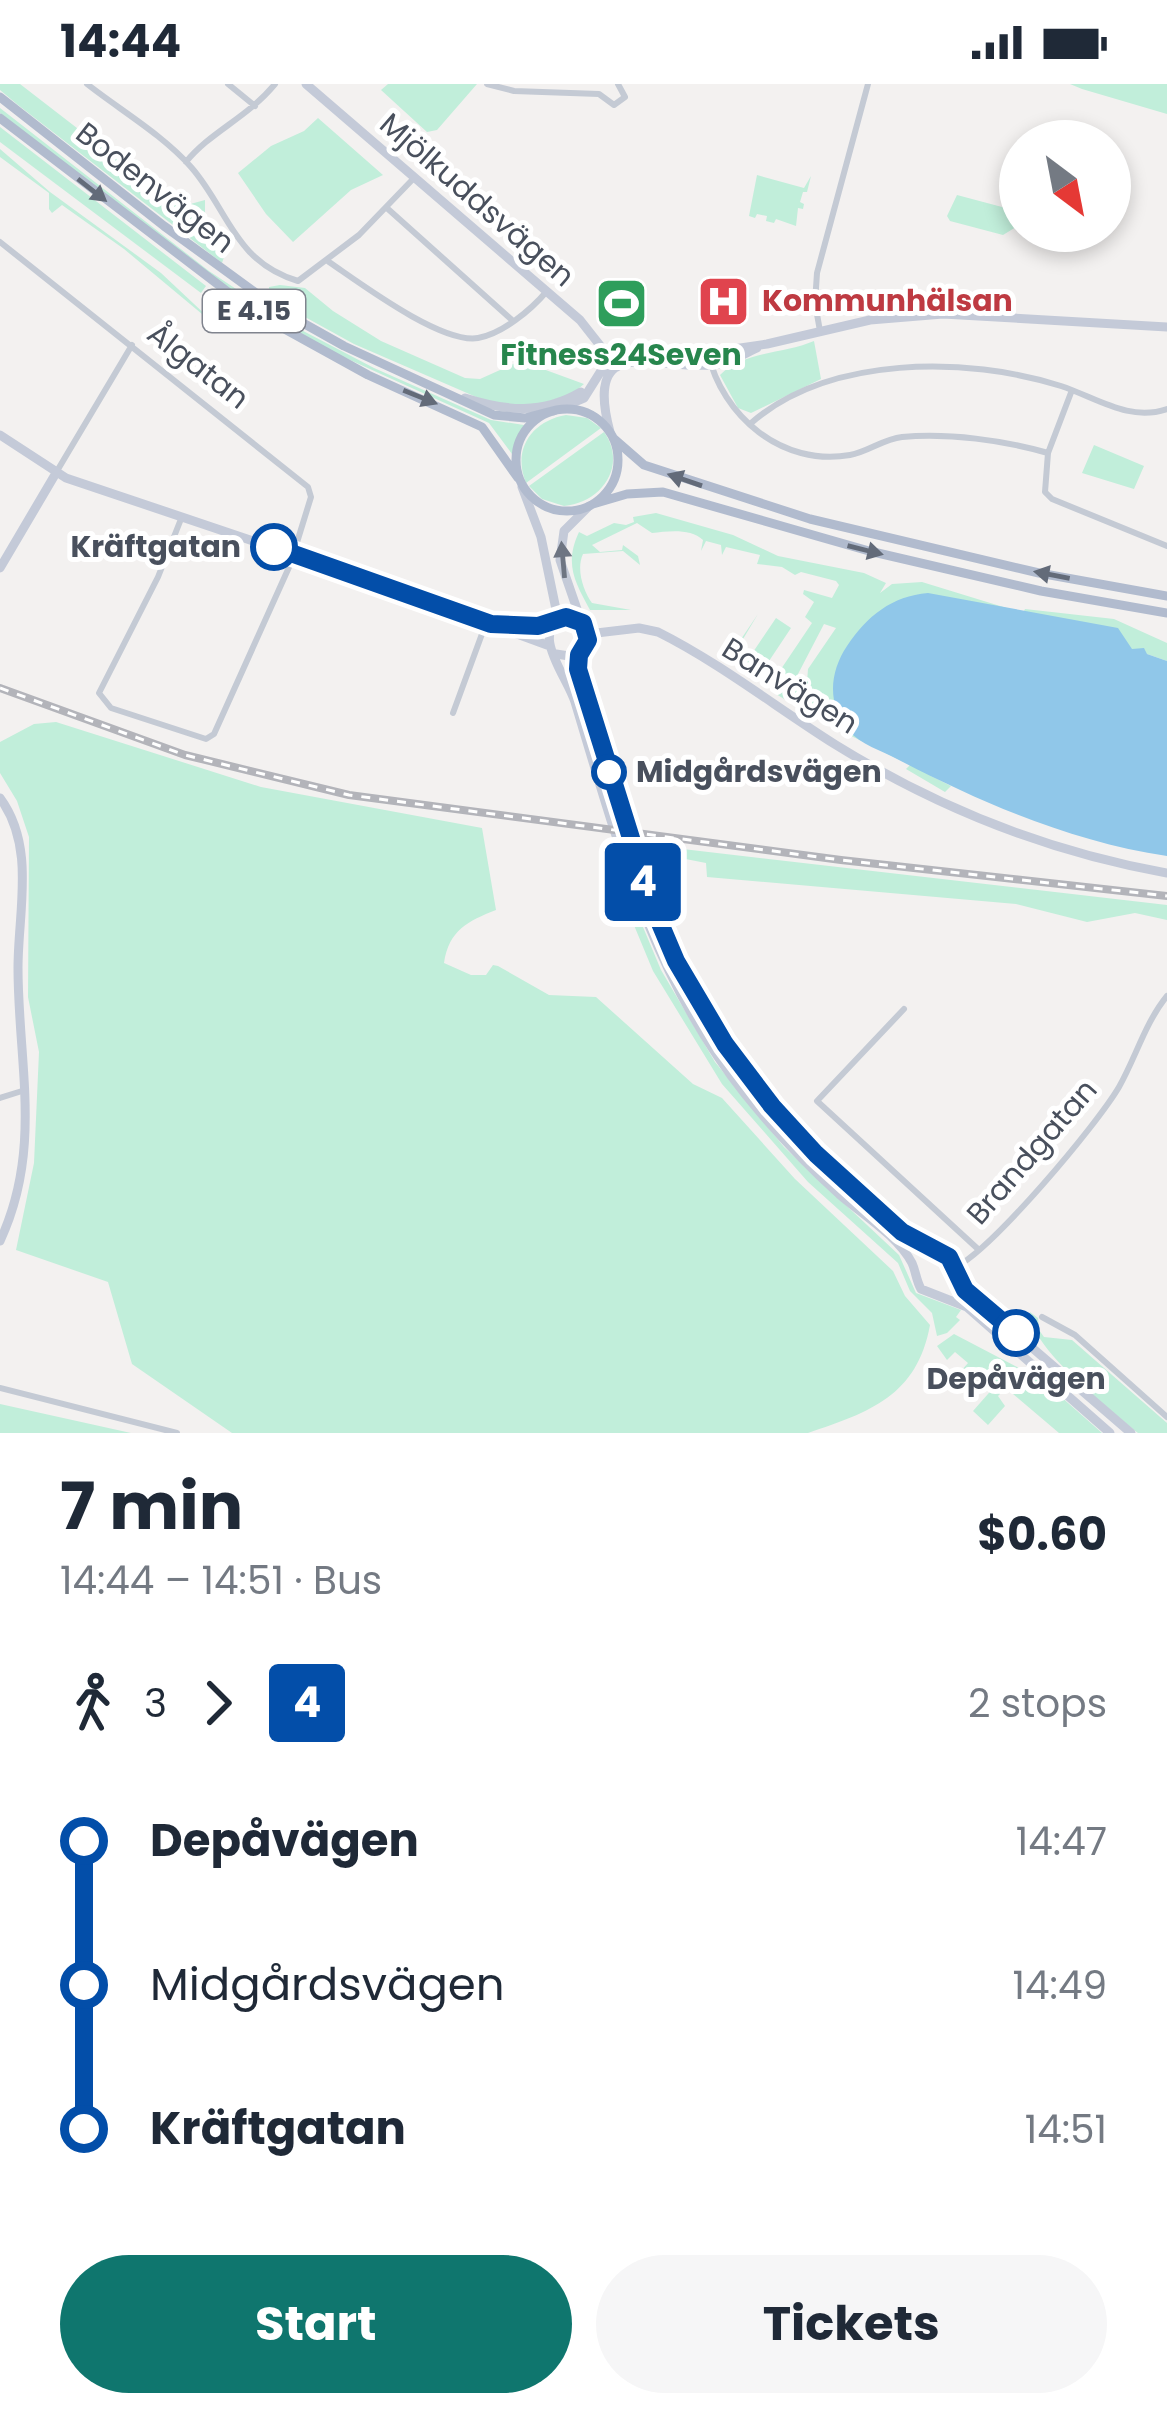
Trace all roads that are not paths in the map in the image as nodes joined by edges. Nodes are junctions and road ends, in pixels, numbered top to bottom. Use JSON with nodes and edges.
{"nodes":[{"id":1,"x":87,"y":84,"type":"edge"},
{"id":2,"x":228,"y":84,"type":"edge"},
{"id":3,"x":274,"y":84,"type":"edge"},
{"id":4,"x":305,"y":84,"type":"edge"},
{"id":5,"x":488,"y":84,"type":"edge"},
{"id":6,"x":604,"y":84,"type":"edge"},
{"id":7,"x":618,"y":84,"type":"edge"},
{"id":8,"x":868,"y":84,"type":"edge"},
{"id":9,"x":599,"y":94,"type":"junction"},
{"id":10,"x":0,"y":97,"type":"edge"},
{"id":11,"x":255,"y":106,"type":"junction"},
{"id":12,"x":0,"y":118,"type":"edge"},
{"id":13,"x":186,"y":162,"type":"junction"},
{"id":14,"x":414,"y":178,"type":"junction"},
{"id":15,"x":388,"y":209,"type":"junction"},
{"id":16,"x":0,"y":242,"type":"edge"},
{"id":17,"x":328,"y":261,"type":"junction"},
{"id":18,"x":547,"y":291,"type":"junction"},
{"id":19,"x":512,"y":320,"type":"junction"},
{"id":20,"x":1167,"y":327,"type":"edge"},
{"id":21,"x":820,"y":331,"type":"junction"},
{"id":22,"x":767,"y":344,"type":"junction"},
{"id":23,"x":132,"y":345,"type":"junction"},
{"id":24,"x":707,"y":353,"type":"junction"},
{"id":25,"x":614,"y":363,"type":"junction"},
{"id":26,"x":710,"y":366,"type":"junction"},
{"id":27,"x":598,"y":376,"type":"junction"},
{"id":28,"x":1072,"y":390,"type":"junction"},
{"id":29,"x":448,"y":392,"type":"junction"},
{"id":30,"x":1167,"y":409,"type":"edge"},
{"id":31,"x":550,"y":412,"type":"junction"},
{"id":32,"x":749,"y":424,"type":"junction"},
{"id":33,"x":0,"y":435,"type":"edge"},
{"id":34,"x":611,"y":435,"type":"junction"},
{"id":35,"x":1048,"y":454,"type":"junction"},
{"id":36,"x":56,"y":473,"type":"junction"},
{"id":37,"x":520,"y":482,"type":"junction"},
{"id":38,"x":590,"y":506,"type":"junction"},
{"id":39,"x":183,"y":515,"type":"junction"},
{"id":40,"x":1167,"y":546,"type":"edge"},
{"id":41,"x":294,"y":554,"type":"junction"},
{"id":42,"x":0,"y":568,"type":"edge"},
{"id":43,"x":1167,"y":596,"type":"edge"},
{"id":44,"x":1167,"y":613,"type":"edge"},
{"id":45,"x":556,"y":621,"type":"junction"},
{"id":46,"x":580,"y":621,"type":"junction"},
{"id":47,"x":489,"y":623,"type":"junction"},
{"id":48,"x":588,"y":634,"type":"junction"},
{"id":49,"x":552,"y":651,"type":"junction"},
{"id":50,"x":579,"y":655,"type":"junction"},
{"id":51,"x":453,"y":713,"type":"dead end"},
{"id":52,"x":0,"y":798,"type":"edge"},
{"id":53,"x":1167,"y":873,"type":"edge"},
{"id":54,"x":1167,"y":996,"type":"edge"},
{"id":55,"x":904,"y":1009,"type":"dead end"},
{"id":56,"x":26,"y":1090,"type":"junction"},
{"id":57,"x":0,"y":1098,"type":"edge"},
{"id":58,"x":0,"y":1241,"type":"edge"},
{"id":59,"x":980,"y":1250,"type":"junction"},
{"id":60,"x":944,"y":1255,"type":"junction"},
{"id":61,"x":957,"y":1270,"type":"junction"},
{"id":62,"x":915,"y":1274,"type":"junction"},
{"id":63,"x":934,"y":1295,"type":"junction"},
{"id":64,"x":1042,"y":1317,"type":"dead end"},
{"id":65,"x":0,"y":1388,"type":"edge"},
{"id":66,"x":1167,"y":1417,"type":"edge"},
{"id":67,"x":177,"y":1433,"type":"edge"},
{"id":68,"x":1110,"y":1433,"type":"edge"},
{"id":69,"x":1131,"y":1433,"type":"edge"}],
"edges":[{"from":1,"to":13,"type":"street"},
{"from":2,"to":11,"type":"street"},
{"from":3,"to":11,"type":"street"},
{"from":4,"to":14,"type":"street","name":"Mjölkuddsvägen"},
{"from":5,"to":9,"type":"street"},
{"from":6,"to":9,"type":"street"},
{"from":7,"to":9,"type":"street"},
{"from":8,"to":21,"type":"street"},
{"from":10,"to":29,"type":"main road","name":"Bodenvägen","number":"E 4.15"},
{"from":11,"to":13,"type":"street"},
{"from":12,"to":37,"type":"main road","name":"Bodenvägen","number":"E 4.15","one_way":true},
{"from":13,"to":17,"type":"street"},
{"from":14,"to":15,"type":"street"},
{"from":14,"to":18,"type":"street","name":"Mjölkuddsvägen"},
{"from":15,"to":17,"type":"street"},
{"from":15,"to":19,"type":"street"},
{"from":16,"to":23,"type":"street","name":"Ålgatan"},
{"from":17,"to":19,"type":"street"},
{"from":18,"to":19,"type":"street"},
{"from":18,"to":25,"type":"street","name":"Mjölkuddsvägen"},
{"from":20,"to":21,"type":"street"},
{"from":21,"to":22,"type":"street"},
{"from":22,"to":24,"type":"street"},
{"from":22,"to":26,"type":"street"},
{"from":23,"to":36,"type":"street"},
{"from":23,"to":41,"type":"street","name":"Ålgatan"},
{"from":24,"to":25,"type":"street"},
{"from":24,"to":26,"type":"street"},
{"from":25,"to":26,"type":"street"},
{"from":25,"to":27,"type":"street"},
{"from":25,"to":34,"type":"street"},
{"from":26,"to":32,"type":"street"},
{"from":27,"to":29,"type":"street"},
{"from":27,"to":31,"type":"street"},
{"from":28,"to":30,"type":"street"},
{"from":28,"to":32,"type":"street"},
{"from":28,"to":35,"type":"street"},
{"from":29,"to":31,"type":"main road","name":"Bodenvägen"},
{"from":31,"to":34,"type":"main road"},
{"from":31,"to":37,"type":"main road"},
{"from":32,"to":35,"type":"street"},
{"from":33,"to":36,"type":"street"},
{"from":34,"to":38,"type":"main road"},
{"from":43,"to":34,"type":"main road","one_way":true},
{"from":35,"to":40,"type":"street"},
{"from":36,"to":39,"type":"street"},
{"from":36,"to":42,"type":"street"},
{"from":37,"to":38,"type":"main road"},
{"from":37,"to":45,"type":"street"},
{"from":38,"to":44,"type":"main road","one_way":true},
{"from":46,"to":38,"type":"street","one_way":true},
{"from":39,"to":41,"type":"street"},
{"from":39,"to":41,"type":"street"},
{"from":41,"to":47,"type":"street"},
{"from":45,"to":46,"type":"street"},
{"from":45,"to":47,"type":"street"},
{"from":45,"to":49,"type":"street"},
{"from":46,"to":48,"type":"street"},
{"from":47,"to":49,"type":"street"},
{"from":47,"to":51,"type":"street"},
{"from":48,"to":50,"type":"street"},
{"from":48,"to":53,"type":"street","name":"Banvägen"},
{"from":49,"to":50,"type":"street"},
{"from":49,"to":62,"type":"street"},
{"from":50,"to":60,"type":"street"},
{"from":52,"to":56,"type":"street"},
{"from":54,"to":59,"type":"street","name":"Brandgatan"},
{"from":55,"to":59,"type":"street"},
{"from":56,"to":57,"type":"street"},
{"from":56,"to":58,"type":"street"},
{"from":59,"to":61,"type":"street","name":"Brandgatan"},
{"from":60,"to":61,"type":"street"},
{"from":60,"to":62,"type":"street"},
{"from":61,"to":63,"type":"street"},
{"from":61,"to":69,"type":"street"},
{"from":62,"to":63,"type":"street"},
{"from":63,"to":68,"type":"street"},
{"from":64,"to":66,"type":"street"},
{"from":65,"to":67,"type":"street"}]}
